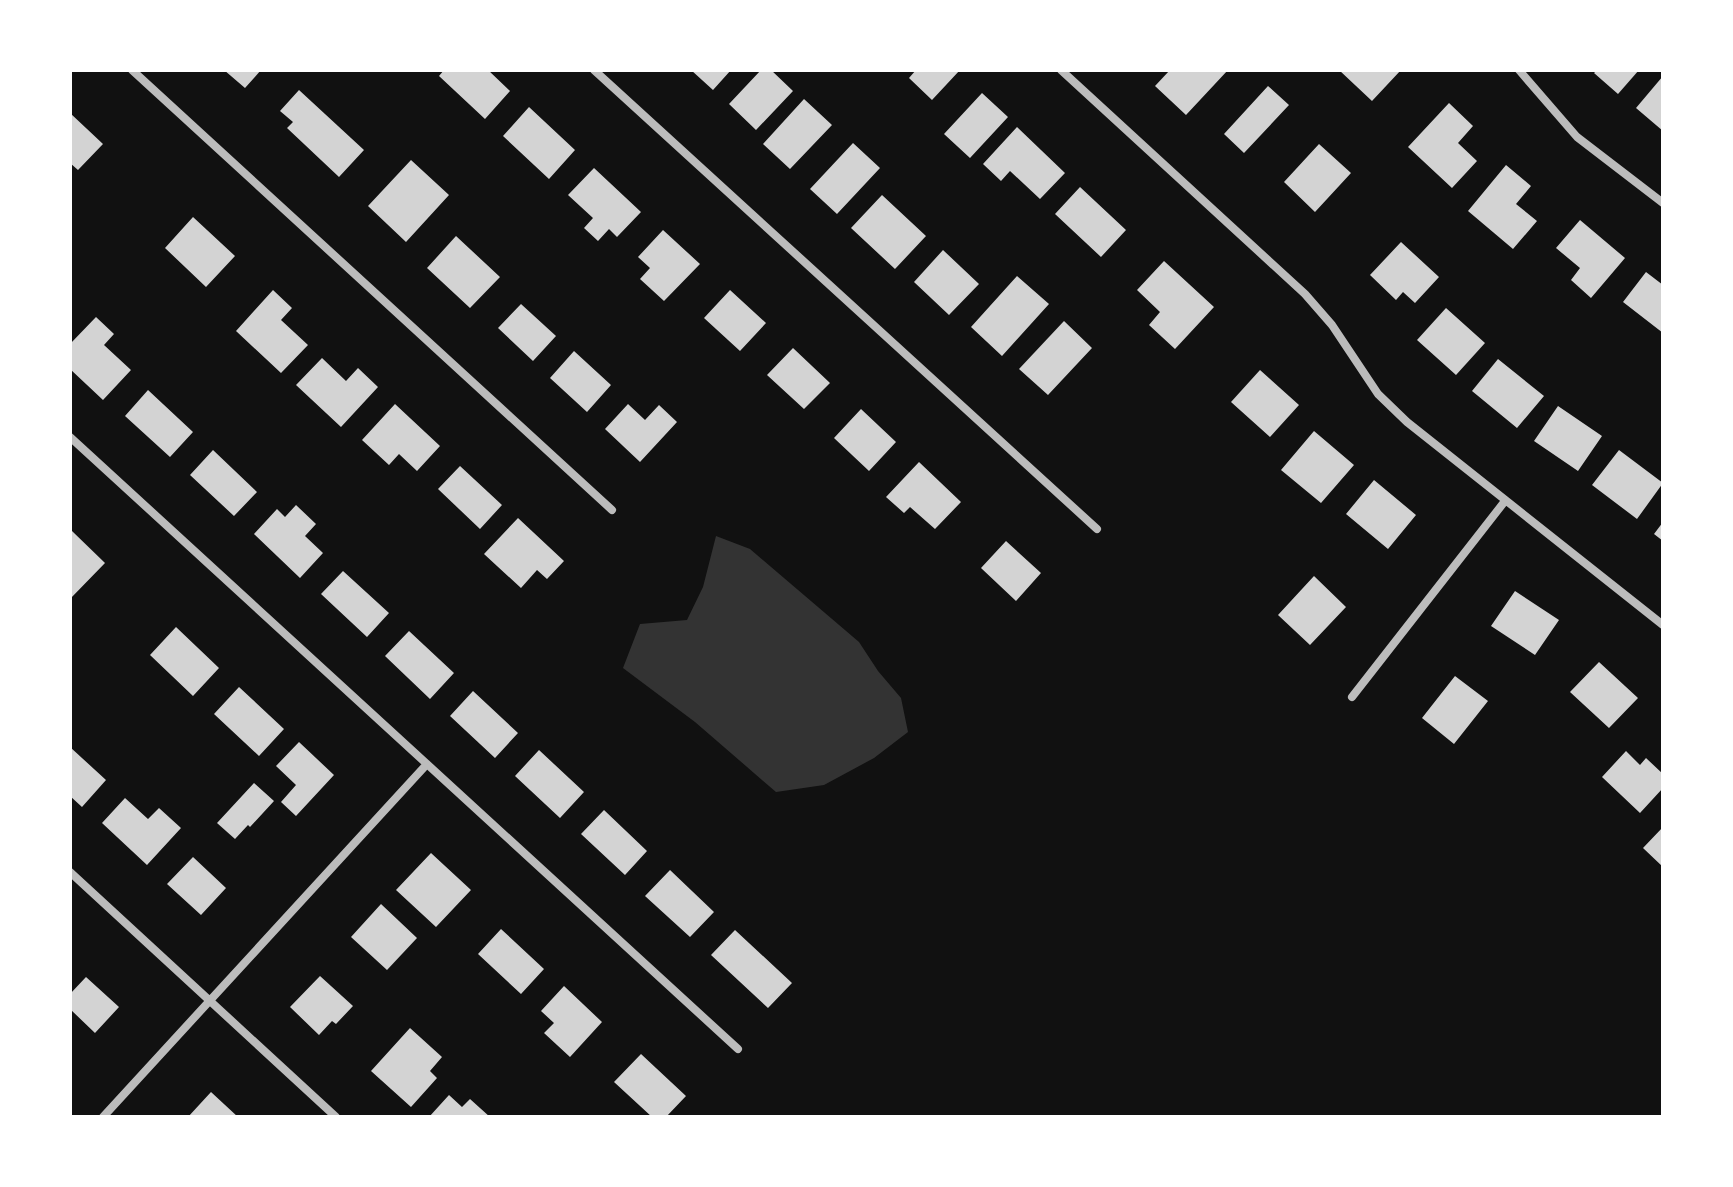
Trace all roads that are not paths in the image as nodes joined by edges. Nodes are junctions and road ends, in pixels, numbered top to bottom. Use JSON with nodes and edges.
{"nodes":[{"id":1,"x":132,"y":70,"type":"edge"},
{"id":2,"x":594,"y":70,"type":"edge"},
{"id":3,"x":1061,"y":70,"type":"edge"},
{"id":4,"x":1519,"y":70,"type":"edge"},
{"id":5,"x":1663,"y":203,"type":"edge"},
{"id":6,"x":70,"y":437,"type":"edge"},
{"id":7,"x":1505,"y":501,"type":"junction"},
{"id":8,"x":612,"y":510,"type":"dead end"},
{"id":9,"x":1097,"y":529,"type":"dead end"},
{"id":10,"x":1663,"y":625,"type":"edge"},
{"id":11,"x":1352,"y":697,"type":"dead end"},
{"id":12,"x":427,"y":764,"type":"junction"},
{"id":13,"x":70,"y":872,"type":"edge"},
{"id":14,"x":210,"y":1001,"type":"junction"},
{"id":15,"x":738,"y":1049,"type":"dead end"},
{"id":16,"x":103,"y":1117,"type":"edge"},
{"id":17,"x":336,"y":1117,"type":"edge"}],
"edges":[{"from":1,"to":8,"type":"street"},
{"from":2,"to":9,"type":"street"},
{"from":3,"to":7,"type":"street"},
{"from":4,"to":5,"type":"street"},
{"from":6,"to":12,"type":"street"},
{"from":7,"to":10,"type":"street"},
{"from":7,"to":11,"type":"street"},
{"from":12,"to":14,"type":"street"},
{"from":12,"to":15,"type":"street"},
{"from":13,"to":14,"type":"street"},
{"from":14,"to":16,"type":"street"},
{"from":14,"to":17,"type":"street"}]}
